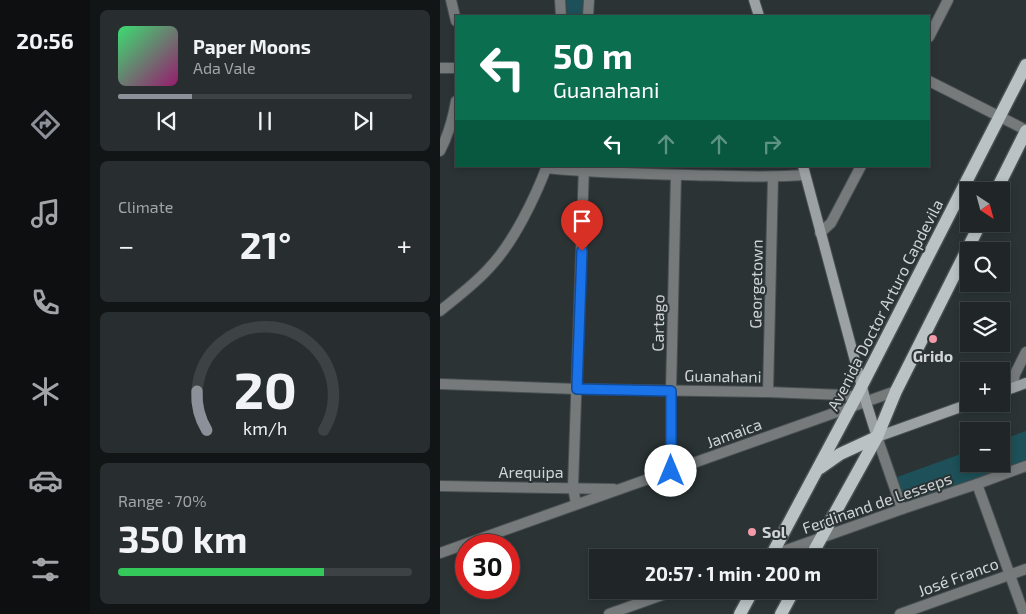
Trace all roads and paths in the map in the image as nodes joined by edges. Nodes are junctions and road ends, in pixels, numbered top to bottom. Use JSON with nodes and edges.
{"nodes":[{"id":1,"x":451,"y":0,"type":"edge"},
{"id":2,"x":560,"y":0,"type":"edge"},
{"id":3,"x":589,"y":0,"type":"edge"},
{"id":4,"x":754,"y":0,"type":"edge"},
{"id":5,"x":948,"y":0,"type":"edge"},
{"id":6,"x":561,"y":15,"type":"edge"},
{"id":7,"x":588,"y":15,"type":"edge"},
{"id":8,"x":759,"y":15,"type":"edge"},
{"id":9,"x":455,"y":17,"type":"edge"},
{"id":10,"x":930,"y":35,"type":"edge"},
{"id":11,"x":1026,"y":65,"type":"edge"},
{"id":12,"x":440,"y":68,"type":"edge"},
{"id":13,"x":455,"y":68,"type":"edge"},
{"id":14,"x":930,"y":82,"type":"edge"},
{"id":15,"x":455,"y":106,"type":"edge"},
{"id":16,"x":1000,"y":117,"type":"junction"},
{"id":17,"x":1026,"y":131,"type":"edge"},
{"id":18,"x":440,"y":151,"type":"edge"},
{"id":19,"x":547,"y":167,"type":"edge"},
{"id":20,"x":860,"y":167,"type":"edge"},
{"id":21,"x":584,"y":169,"type":"edge"},
{"id":22,"x":804,"y":171,"type":"edge"},
{"id":23,"x":676,"y":175,"type":"junction"},
{"id":24,"x":773,"y":177,"type":"junction"},
{"id":25,"x":1000,"y":182,"type":"edge"},
{"id":26,"x":976,"y":232,"type":"edge"},
{"id":27,"x":820,"y":233,"type":"junction"},
{"id":28,"x":440,"y":311,"type":"edge"},
{"id":29,"x":1026,"y":352,"type":"edge"},
{"id":30,"x":1026,"y":383,"type":"edge"},
{"id":31,"x":440,"y":384,"type":"edge"},
{"id":32,"x":862,"y":385,"type":"junction"},
{"id":33,"x":1012,"y":388,"type":"joint"},
{"id":34,"x":577,"y":389,"type":"junction"},
{"id":35,"x":671,"y":391,"type":"junction"},
{"id":36,"x":896,"y":391,"type":"junction"},
{"id":37,"x":768,"y":392,"type":"junction"},
{"id":38,"x":857,"y":402,"type":"junction"},
{"id":39,"x":960,"y":407,"type":"edge"},
{"id":40,"x":877,"y":437,"type":"junction"},
{"id":41,"x":1026,"y":466,"type":"edge"},
{"id":42,"x":816,"y":470,"type":"junction"},
{"id":43,"x":671,"y":471,"type":"junction"},
{"id":44,"x":977,"y":484,"type":"junction"},
{"id":45,"x":440,"y":486,"type":"edge"},
{"id":46,"x":573,"y":487,"type":"junction"},
{"id":47,"x":622,"y":489,"type":"junction"},
{"id":48,"x":576,"y":504,"type":"junction"},
{"id":49,"x":902,"y":509,"type":"junction"},
{"id":50,"x":820,"y":538,"type":"junction"},
{"id":51,"x":773,"y":549,"type":"edge"},
{"id":52,"x":790,"y":549,"type":"edge"},
{"id":53,"x":814,"y":549,"type":"edge"},
{"id":54,"x":440,"y":554,"type":"edge"},
{"id":55,"x":1026,"y":569,"type":"edge"},
{"id":56,"x":1010,"y":575,"type":"junction"},
{"id":57,"x":656,"y":599,"type":"edge"},
{"id":58,"x":748,"y":599,"type":"edge"},
{"id":59,"x":789,"y":599,"type":"edge"},
{"id":60,"x":631,"y":610,"type":"edge"},
{"id":61,"x":922,"y":610,"type":"edge"},
{"id":62,"x":609,"y":614,"type":"edge"},
{"id":63,"x":740,"y":614,"type":"edge"},
{"id":64,"x":781,"y":614,"type":"edge"},
{"id":65,"x":900,"y":614,"type":"edge"},
{"id":66,"x":1024,"y":614,"type":"edge"}],
"edges":[{"from":1,"to":9,"type":"street"},
{"from":2,"to":6,"type":"street"},
{"from":3,"to":7,"type":"street"},
{"from":4,"to":8,"type":"main road"},
{"from":5,"to":10,"type":"street"},
{"from":11,"to":16,"type":"main road","name":"Avenida Doctor Arturo Capdevila"},
{"from":12,"to":13,"type":"street"},
{"from":14,"to":16,"type":"street"},
{"from":15,"to":18,"type":"street"},
{"from":16,"to":17,"type":"street"},
{"from":16,"to":32,"type":"main road","name":"Avenida Doctor Arturo Capdevila"},
{"from":17,"to":25,"type":"main road"},
{"from":19,"to":21,"type":"street"},
{"from":19,"to":28,"type":"street"},
{"from":20,"to":27,"type":"street"},
{"from":21,"to":23,"type":"street"},
{"from":21,"to":34,"type":"street"},
{"from":22,"to":24,"type":"street"},
{"from":22,"to":27,"type":"main road"},
{"from":23,"to":24,"type":"street"},
{"from":23,"to":35,"type":"street","name":"Cartago"},
{"from":24,"to":37,"type":"street","name":"Georgetown"},
{"from":26,"to":36,"type":"main road"},
{"from":27,"to":32,"type":"main road"},
{"from":29,"to":33,"type":"street"},
{"from":30,"to":33,"type":"main road"},
{"from":31,"to":34,"type":"street","name":"Guanahani"},
{"from":32,"to":38,"type":"main road","name":"Avenida Doctor Arturo Capdevila"},
{"from":34,"to":35,"type":"street","name":"Guanahani"},
{"from":34,"to":46,"type":"street"},
{"from":35,"to":37,"type":"street","name":"Guanahani"},
{"from":35,"to":43,"type":"street","name":"Cartago"},
{"from":36,"to":38,"type":"street","name":"Jamaica"},
{"from":36,"to":40,"type":"main road"},
{"from":37,"to":38,"type":"street","name":"Guanahani"},
{"from":38,"to":40,"type":"main road"},
{"from":38,"to":42,"type":"main road","name":"Avenida Doctor Arturo Capdevila"},
{"from":38,"to":43,"type":"street","name":"Jamaica"},
{"from":39,"to":40,"type":"main road"},
{"from":40,"to":42,"type":"main road"},
{"from":40,"to":49,"type":"street"},
{"from":40,"to":50,"type":"main road"},
{"from":41,"to":44,"type":"street","name":"Ferdinand de Lesseps"},
{"from":42,"to":51,"type":"main road","name":"Avenida Doctor Arturo Capdevila"},
{"from":43,"to":47,"type":"street","name":"Jamaica"},
{"from":44,"to":49,"type":"street","name":"Ferdinand de Lesseps"},
{"from":44,"to":56,"type":"street"},
{"from":45,"to":46,"type":"street","name":"Arequipa"},
{"from":46,"to":47,"type":"street","name":"Arequipa"},
{"from":46,"to":48,"type":"street"},
{"from":47,"to":48,"type":"street","name":"Jamaica"},
{"from":48,"to":54,"type":"street","name":"Jamaica"},
{"from":49,"to":50,"type":"street","name":"Ferdinand de Lesseps"},
{"from":50,"to":52,"type":"street","name":"Ferdinand de Lesseps"},
{"from":50,"to":53,"type":"main road"},
{"from":55,"to":56,"type":"street","name":"José Franco"},
{"from":56,"to":61,"type":"street","name":"José Franco"},
{"from":56,"to":66,"type":"street"},
{"from":57,"to":60,"type":"street"},
{"from":58,"to":63,"type":"main road"},
{"from":59,"to":64,"type":"main road"},
{"from":60,"to":62,"type":"street"},
{"from":61,"to":65,"type":"street","name":"José Franco"}]}
